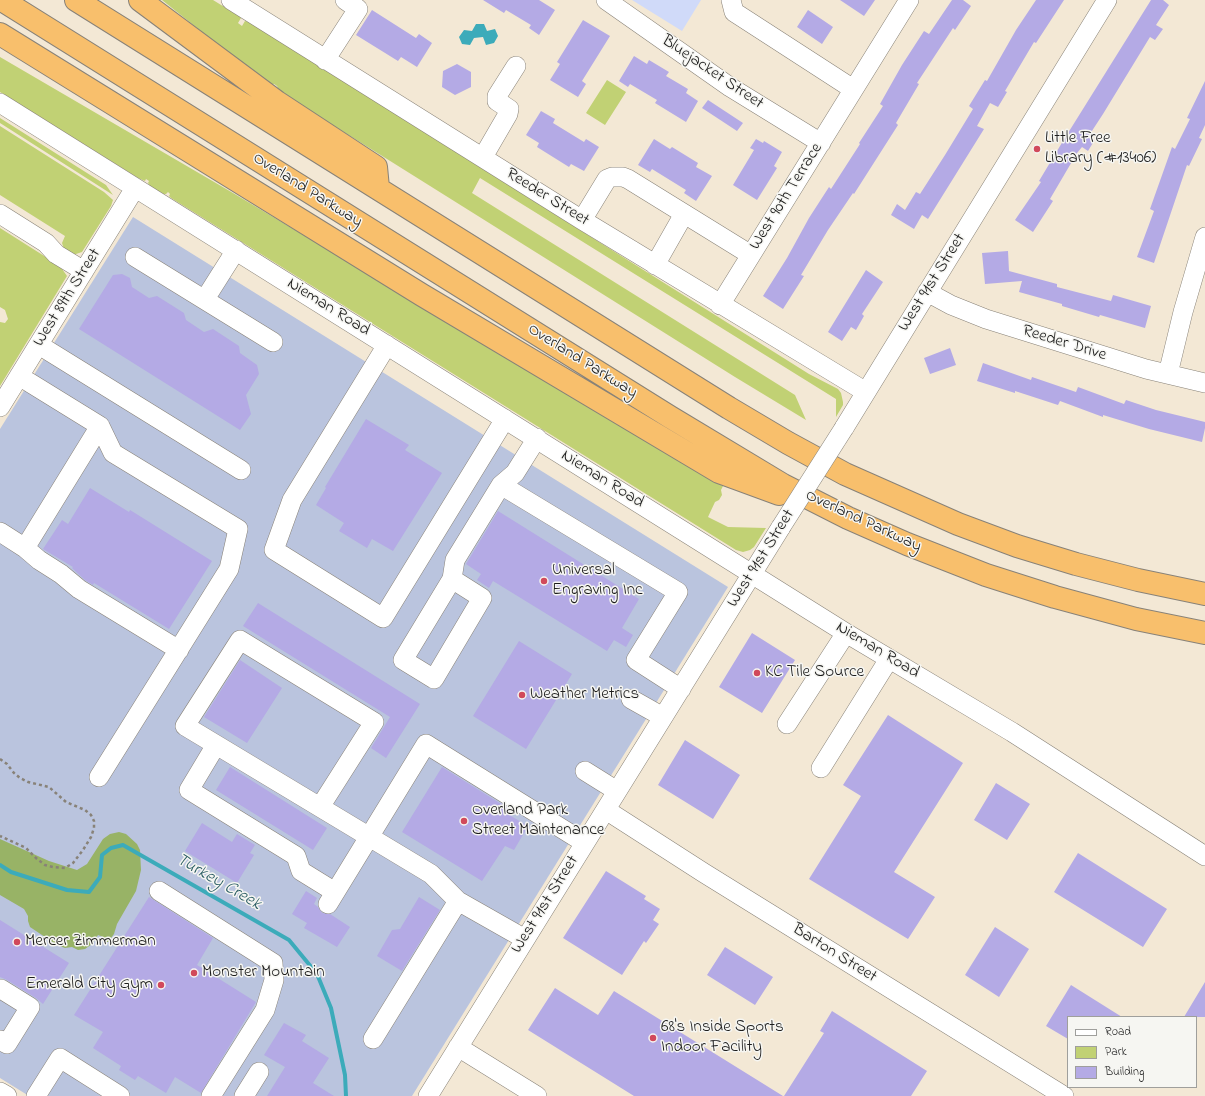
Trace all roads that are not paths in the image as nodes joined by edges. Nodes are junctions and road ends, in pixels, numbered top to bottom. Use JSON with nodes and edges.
{"nodes":[{"id":1,"x":2,"y":0,"type":"edge"},
{"id":2,"x":76,"y":0,"type":"edge"},
{"id":3,"x":140,"y":0,"type":"edge"},
{"id":4,"x":231,"y":0,"type":"edge"},
{"id":5,"x":345,"y":0,"type":"edge"},
{"id":6,"x":606,"y":0,"type":"edge"},
{"id":7,"x":731,"y":0,"type":"edge"},
{"id":8,"x":909,"y":0,"type":"edge"},
{"id":9,"x":1107,"y":0,"type":"edge"},
{"id":10,"x":0,"y":34,"type":"edge"},
{"id":11,"x":325,"y":60,"type":"junction"},
{"id":12,"x":516,"y":66,"type":"dead end"},
{"id":13,"x":853,"y":90,"type":"junction"},
{"id":14,"x":0,"y":103,"type":"edge"},
{"id":15,"x":821,"y":143,"type":"junction"},
{"id":16,"x":482,"y":157,"type":"junction"},
{"id":17,"x":135,"y":188,"type":"junction"},
{"id":18,"x":378,"y":188,"type":"junction"},
{"id":19,"x":0,"y":214,"type":"edge"},
{"id":20,"x":684,"y":214,"type":"junction"},
{"id":21,"x":582,"y":220,"type":"junction"},
{"id":22,"x":1205,"y":237,"type":"edge"},
{"id":23,"x":236,"y":250,"type":"junction"},
{"id":24,"x":751,"y":255,"type":"junction"},
{"id":25,"x":135,"y":257,"type":"dead end"},
{"id":26,"x":655,"y":265,"type":"junction"},
{"id":27,"x":84,"y":271,"type":"junction"},
{"id":28,"x":927,"y":292,"type":"junction"},
{"id":29,"x":205,"y":299,"type":"junction"},
{"id":30,"x":720,"y":304,"type":"junction"},
{"id":31,"x":273,"y":342,"type":"dead end"},
{"id":32,"x":39,"y":345,"type":"junction"},
{"id":33,"x":387,"y":345,"type":"junction"},
{"id":34,"x":1168,"y":374,"type":"junction"},
{"id":35,"x":19,"y":376,"type":"junction"},
{"id":36,"x":1205,"y":383,"type":"edge"},
{"id":37,"x":866,"y":392,"type":"junction"},
{"id":38,"x":0,"y":407,"type":"edge"},
{"id":39,"x":505,"y":419,"type":"junction"},
{"id":40,"x":100,"y":426,"type":"junction"},
{"id":41,"x":537,"y":438,"type":"junction"},
{"id":42,"x":241,"y":470,"type":"dead end"},
{"id":43,"x":501,"y":485,"type":"junction"},
{"id":44,"x":848,"y":518,"type":"junction"},
{"id":45,"x":0,"y":532,"type":"edge"},
{"id":46,"x":24,"y":548,"type":"junction"},
{"id":47,"x":752,"y":574,"type":"junction"},
{"id":48,"x":452,"y":579,"type":"junction"},
{"id":49,"x":1205,"y":594,"type":"edge"},
{"id":50,"x":846,"y":633,"type":"junction"},
{"id":51,"x":1205,"y":633,"type":"edge"},
{"id":52,"x":179,"y":650,"type":"junction"},
{"id":53,"x":889,"y":659,"type":"junction"},
{"id":54,"x":681,"y":689,"type":"junction"},
{"id":55,"x":631,"y":699,"type":"dead end"},
{"id":56,"x":663,"y":718,"type":"junction"},
{"id":57,"x":787,"y":724,"type":"dead end"},
{"id":58,"x":216,"y":746,"type":"junction"},
{"id":59,"x":821,"y":768,"type":"dead end"},
{"id":60,"x":585,"y":771,"type":"dead end"},
{"id":61,"x":99,"y":777,"type":"dead end"},
{"id":62,"x":617,"y":790,"type":"junction"},
{"id":63,"x":320,"y":807,"type":"junction"},
{"id":64,"x":606,"y":810,"type":"junction"},
{"id":65,"x":369,"y":837,"type":"junction"},
{"id":66,"x":585,"y":842,"type":"junction"},
{"id":67,"x":1205,"y":856,"type":"edge"},
{"id":68,"x":159,"y":891,"type":"dead end"},
{"id":69,"x":458,"y":902,"type":"junction"},
{"id":70,"x":525,"y":939,"type":"junction"},
{"id":71,"x":0,"y":990,"type":"edge"},
{"id":72,"x":373,"y":1039,"type":"dead end"},
{"id":73,"x":0,"y":1040,"type":"edge"},
{"id":74,"x":458,"y":1047,"type":"junction"},
{"id":75,"x":259,"y":1072,"type":"dead end"},
{"id":76,"x":0,"y":1092,"type":"edge"},
{"id":77,"x":7,"y":1096,"type":"edge"},
{"id":78,"x":36,"y":1096,"type":"edge"},
{"id":79,"x":120,"y":1096,"type":"edge"},
{"id":80,"x":211,"y":1096,"type":"edge"},
{"id":81,"x":244,"y":1096,"type":"edge"},
{"id":82,"x":428,"y":1096,"type":"edge"},
{"id":83,"x":537,"y":1096,"type":"edge"},
{"id":84,"x":1064,"y":1096,"type":"edge"}],
"edges":[{"from":1,"to":44,"type":"highway","name":"Overland Parkway"},
{"from":2,"to":18,"type":"highway"},
{"from":3,"to":18,"type":"highway"},
{"from":4,"to":11,"type":"street","name":"Reeder Street"},
{"from":5,"to":11,"type":"street"},
{"from":6,"to":15,"type":"street","name":"Bluejacket Street"},
{"from":7,"to":13,"type":"street"},
{"from":8,"to":13,"type":"street","name":"West 90th Terrace"},
{"from":9,"to":28,"type":"street","name":"West 91st Street"},
{"from":10,"to":44,"type":"highway"},
{"from":11,"to":16,"type":"street","name":"Reeder Street"},
{"from":12,"to":16,"type":"street"},
{"from":13,"to":15,"type":"street","name":"West 90th Terrace"},
{"from":14,"to":17,"type":"street","name":"Nieman Road"},
{"from":15,"to":24,"type":"street","name":"West 90th Terrace"},
{"from":16,"to":21,"type":"street","name":"Reeder Street"},
{"from":17,"to":23,"type":"street","name":"Nieman Road"},
{"from":17,"to":27,"type":"street","name":"West 89th Street"},
{"from":18,"to":49,"type":"highway"},
{"from":19,"to":27,"type":"street"},
{"from":20,"to":21,"type":"street"},
{"from":20,"to":24,"type":"street"},
{"from":20,"to":26,"type":"street"},
{"from":21,"to":26,"type":"street","name":"Reeder Street"},
{"from":22,"to":34,"type":"street"},
{"from":23,"to":29,"type":"street"},
{"from":23,"to":33,"type":"street","name":"Nieman Road"},
{"from":24,"to":30,"type":"street","name":"West 90th Terrace"},
{"from":25,"to":29,"type":"street"},
{"from":26,"to":30,"type":"street","name":"Reeder Street"},
{"from":27,"to":32,"type":"street","name":"West 89th Street"},
{"from":28,"to":34,"type":"street","name":"Reeder Drive"},
{"from":28,"to":37,"type":"street","name":"West 91st Street"},
{"from":29,"to":31,"type":"street"},
{"from":30,"to":37,"type":"street","name":"Reeder Street"},
{"from":32,"to":35,"type":"street","name":"West 89th Street"},
{"from":32,"to":42,"type":"street"},
{"from":33,"to":39,"type":"street","name":"Nieman Road"},
{"from":33,"to":39,"type":"street"},
{"from":34,"to":36,"type":"street","name":"Reeder Drive"},
{"from":35,"to":38,"type":"street","name":"West 89th Street"},
{"from":35,"to":40,"type":"street"},
{"from":37,"to":47,"type":"street","name":"West 91st Street","bridge":true},
{"from":39,"to":41,"type":"street","name":"Nieman Road"},
{"from":40,"to":46,"type":"street"},
{"from":40,"to":52,"type":"street"},
{"from":41,"to":43,"type":"street"},
{"from":41,"to":47,"type":"street","name":"Nieman Road"},
{"from":43,"to":48,"type":"street"},
{"from":43,"to":54,"type":"street"},
{"from":44,"to":51,"type":"highway","name":"Overland Parkway"},
{"from":45,"to":46,"type":"street"},
{"from":46,"to":52,"type":"street"},
{"from":47,"to":50,"type":"street","name":"Nieman Road"},
{"from":47,"to":54,"type":"street","name":"West 91st Street"},
{"from":48,"to":48,"type":"street"},
{"from":50,"to":53,"type":"street","name":"Nieman Road"},
{"from":50,"to":57,"type":"street"},
{"from":52,"to":61,"type":"street"},
{"from":53,"to":59,"type":"street"},
{"from":53,"to":67,"type":"street","name":"Nieman Road"},
{"from":54,"to":56,"type":"street","name":"West 91st Street"},
{"from":55,"to":56,"type":"street"},
{"from":56,"to":62,"type":"street","name":"West 91st Street"},
{"from":58,"to":63,"type":"street"},
{"from":58,"to":63,"type":"street"},
{"from":58,"to":65,"type":"street"},
{"from":60,"to":62,"type":"street"},
{"from":62,"to":64,"type":"street","name":"West 91st Street"},
{"from":63,"to":65,"type":"street"},
{"from":64,"to":66,"type":"street","name":"West 91st Street"},
{"from":64,"to":84,"type":"street","name":"Barton Street"},
{"from":65,"to":66,"type":"street"},
{"from":65,"to":69,"type":"street"},
{"from":66,"to":70,"type":"street","name":"West 91st Street"},
{"from":68,"to":80,"type":"street"},
{"from":69,"to":70,"type":"street"},
{"from":69,"to":72,"type":"street"},
{"from":70,"to":74,"type":"street","name":"West 91st Street"},
{"from":71,"to":73,"type":"street"},
{"from":74,"to":82,"type":"street","name":"West 91st Street"},
{"from":74,"to":83,"type":"street"},
{"from":75,"to":81,"type":"street"},
{"from":76,"to":77,"type":"street"},
{"from":78,"to":79,"type":"street"}]}
